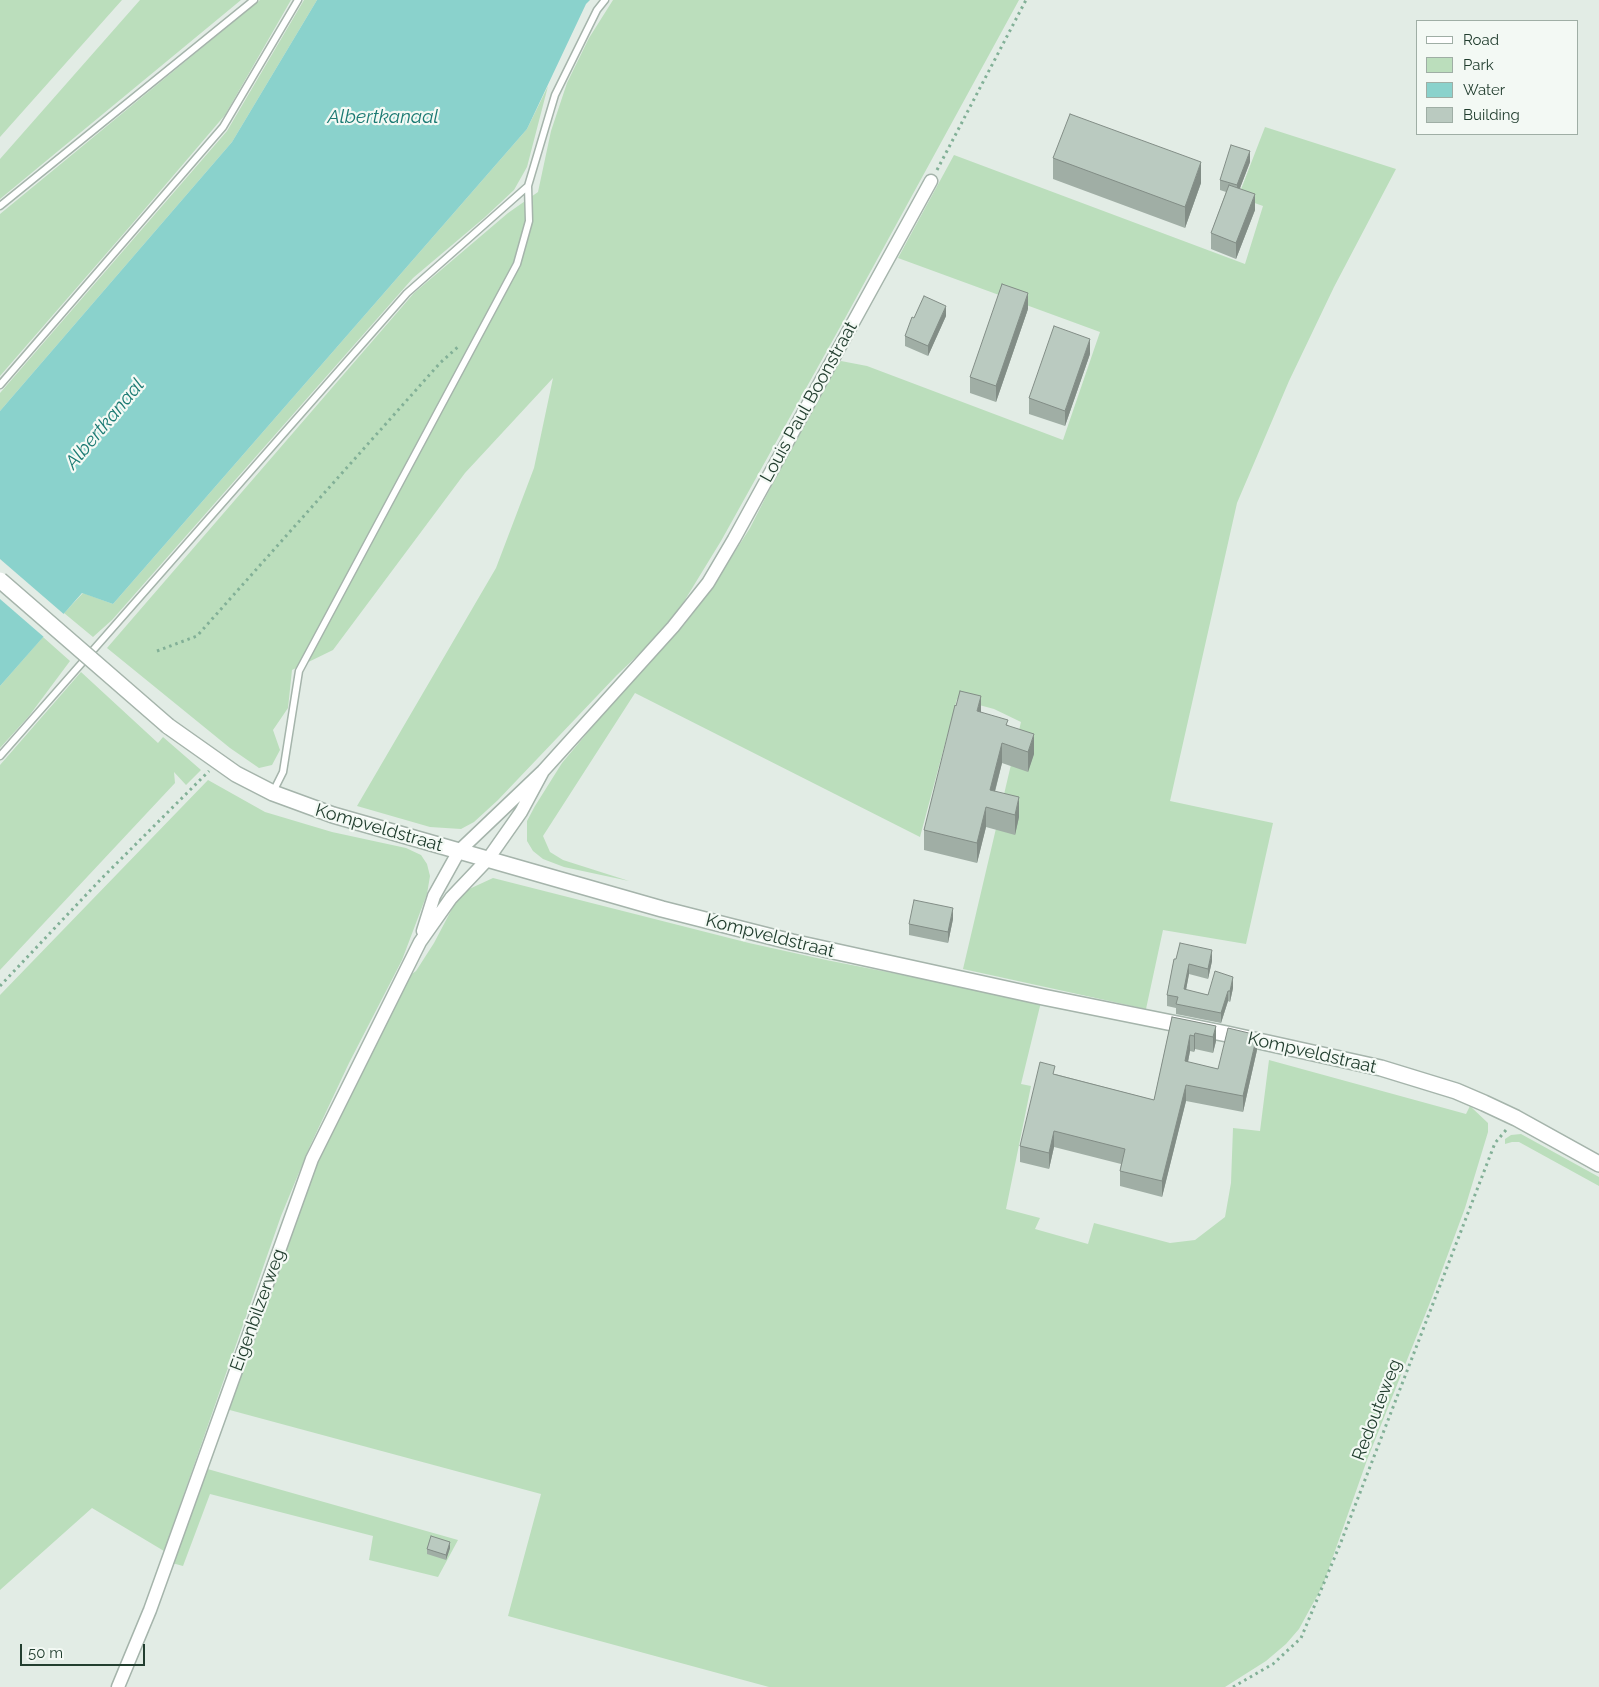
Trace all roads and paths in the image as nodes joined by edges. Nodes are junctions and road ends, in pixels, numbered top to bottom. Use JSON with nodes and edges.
{"nodes":[{"id":1,"x":254,"y":0,"type":"edge"},
{"id":2,"x":298,"y":0,"type":"edge"},
{"id":3,"x":605,"y":0,"type":"edge"},
{"id":4,"x":1026,"y":0,"type":"edge"},
{"id":5,"x":931,"y":182,"type":"joint"},
{"id":6,"x":528,"y":186,"type":"junction"},
{"id":7,"x":0,"y":206,"type":"edge"},
{"id":8,"x":466,"y":340,"type":"dead end"},
{"id":9,"x":0,"y":385,"type":"edge"},
{"id":10,"x":0,"y":580,"type":"edge"},
{"id":11,"x":157,"y":651,"type":"dead end"},
{"id":12,"x":0,"y":756,"type":"edge"},
{"id":13,"x":216,"y":761,"type":"junction"},
{"id":14,"x":542,"y":771,"type":"junction"},
{"id":15,"x":273,"y":793,"type":"junction"},
{"id":16,"x":459,"y":851,"type":"junction"},
{"id":17,"x":488,"y":860,"type":"junction"},
{"id":18,"x":420,"y":942,"type":"junction"},
{"id":19,"x":0,"y":986,"type":"edge"},
{"id":20,"x":1516,"y":1118,"type":"junction"},
{"id":21,"x":1599,"y":1164,"type":"edge"},
{"id":22,"x":118,"y":1687,"type":"edge"},
{"id":23,"x":1233,"y":1687,"type":"edge"}],
"edges":[{"from":1,"to":7,"type":"lane"},
{"from":2,"to":9,"type":"lane"},
{"from":3,"to":6,"type":"lane"},
{"from":4,"to":5,"type":"path"},
{"from":5,"to":14,"type":"street","name":"Louis Paul Boonstraat"},
{"from":6,"to":12,"type":"lane"},
{"from":6,"to":15,"type":"lane"},
{"from":8,"to":11,"type":"path"},
{"from":10,"to":13,"type":"street","name":"Kompveldstraat","bridge":true},
{"from":13,"to":15,"type":"street","name":"Kompveldstraat"},
{"from":13,"to":19,"type":"path"},
{"from":14,"to":16,"type":"street","name":"Louis Paul Boonstraat"},
{"from":14,"to":17,"type":"street","name":"Louis Paul Boonstraat"},
{"from":15,"to":16,"type":"street","name":"Kompveldstraat"},
{"from":16,"to":17,"type":"street","name":"Kompveldstraat"},
{"from":16,"to":18,"type":"street","name":"Eigenbilzerweg"},
{"from":17,"to":18,"type":"street","name":"Eigenbilzerweg"},
{"from":17,"to":20,"type":"street","name":"Kompveldstraat"},
{"from":18,"to":22,"type":"street","name":"Eigenbilzerweg"},
{"from":20,"to":21,"type":"street","name":"Kompveldstraat"},
{"from":20,"to":23,"type":"path","name":"Redouteweg"}]}
